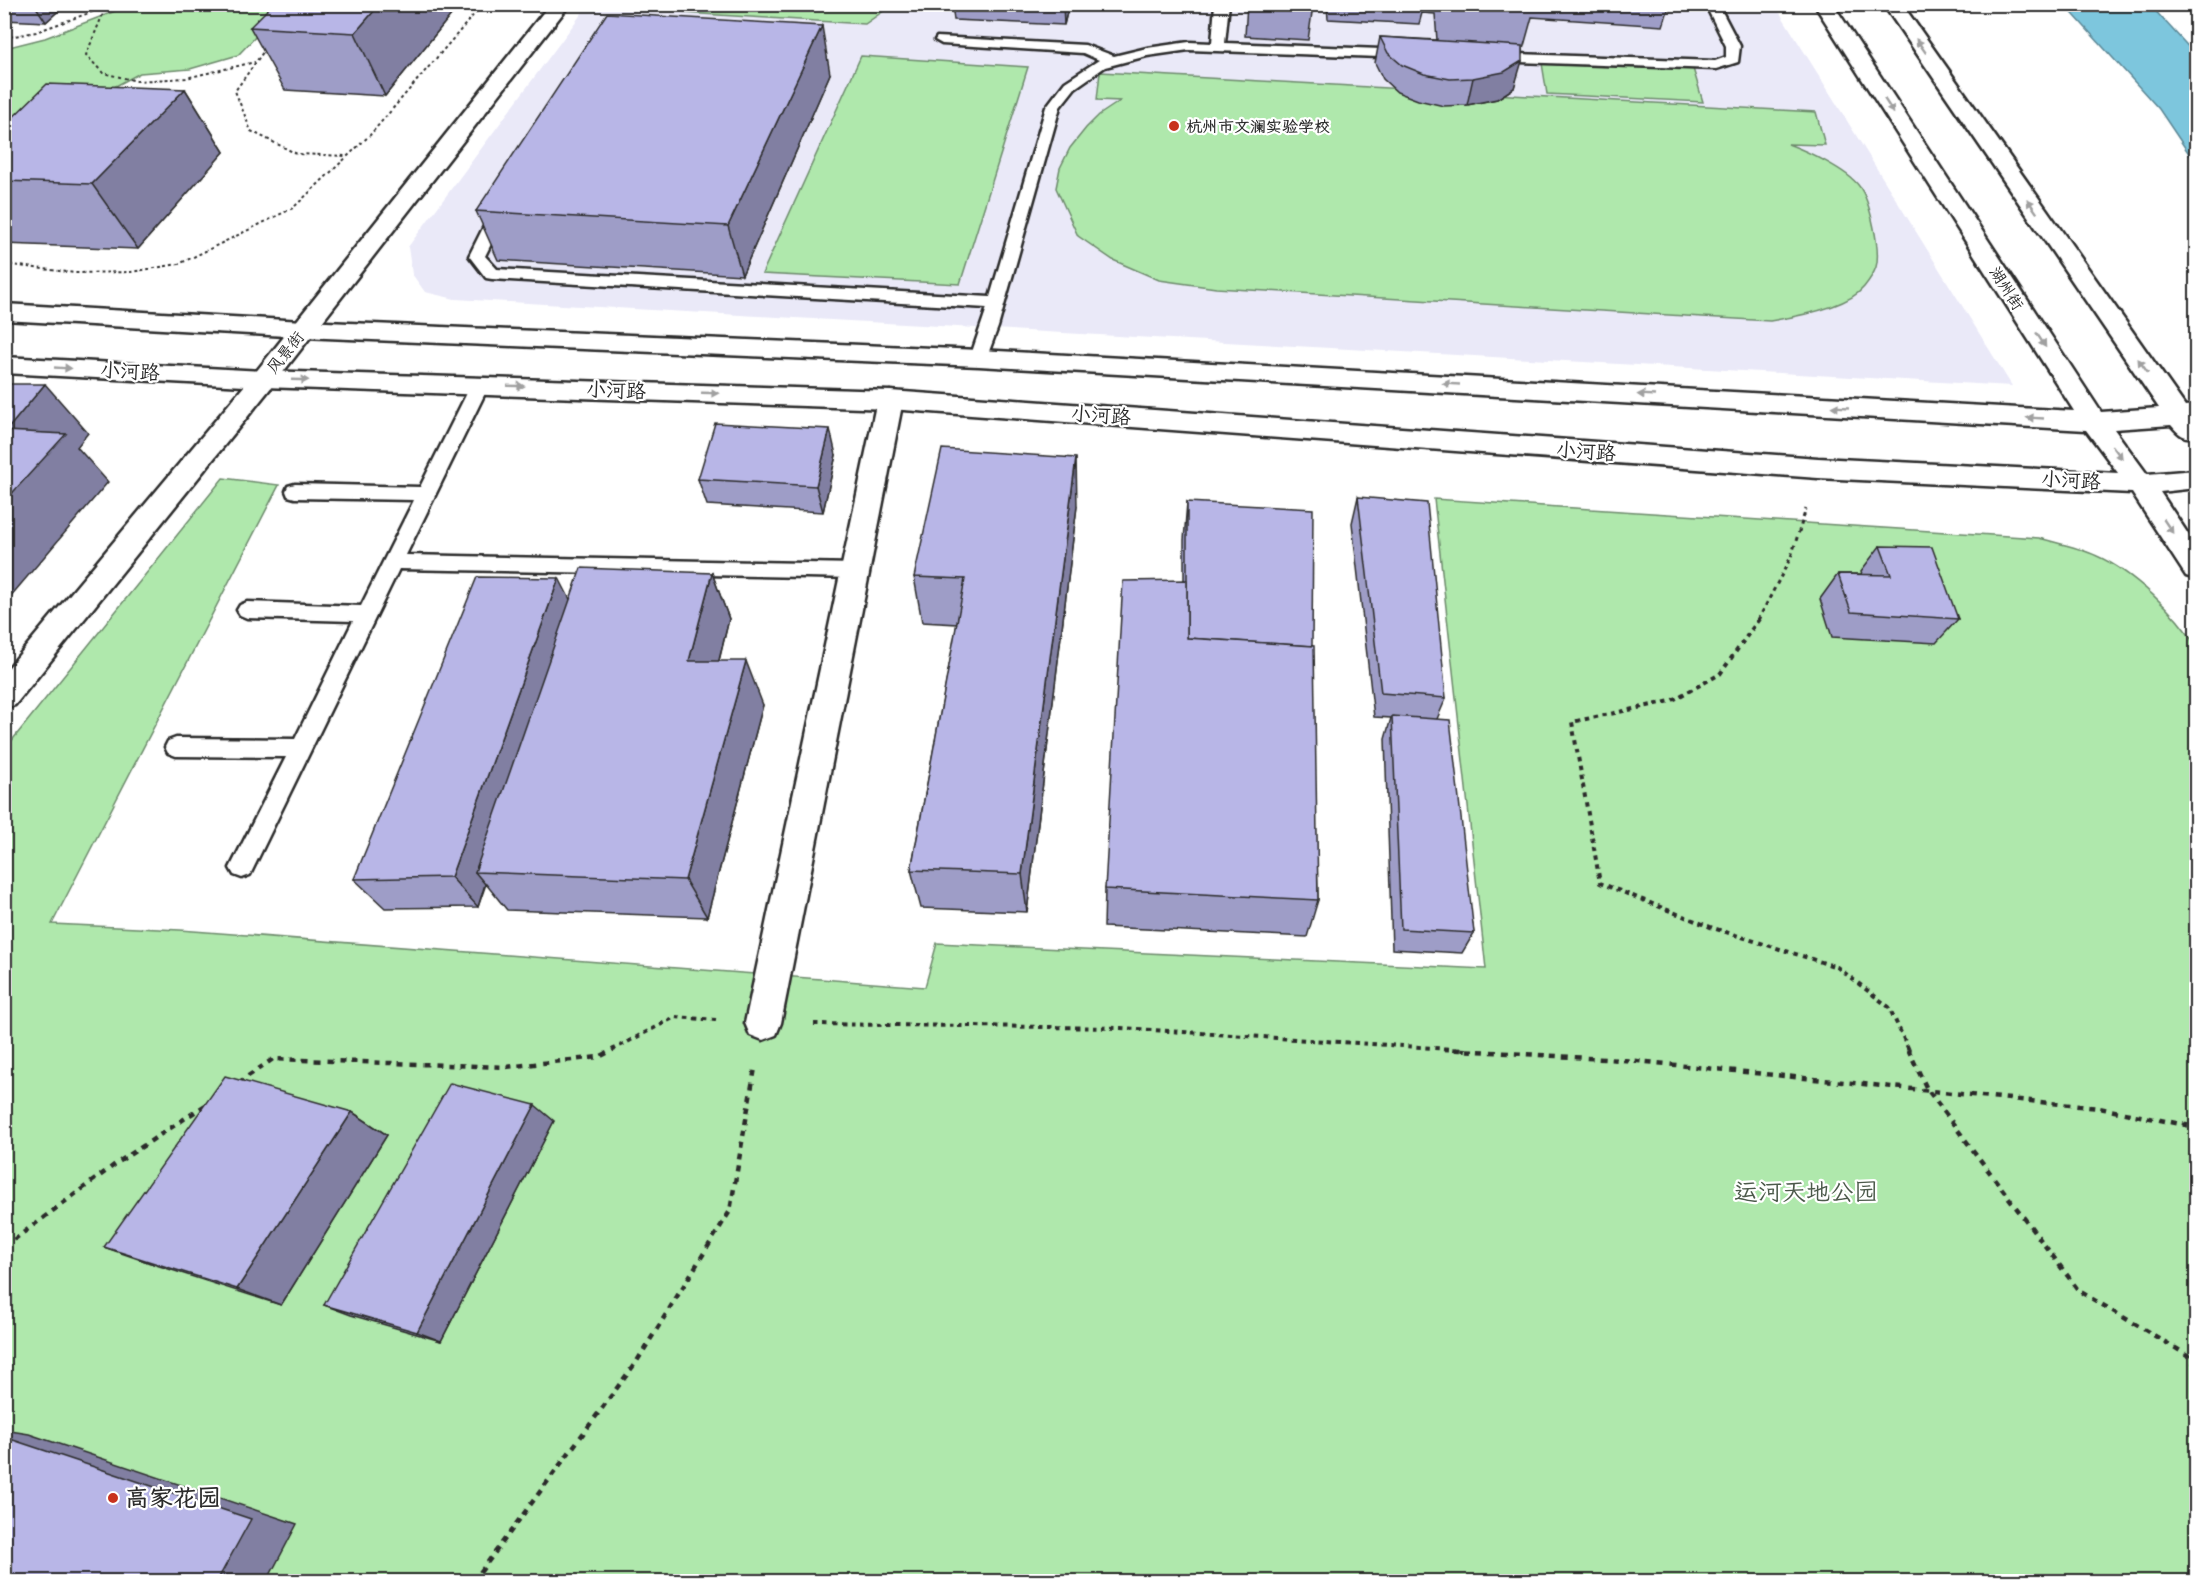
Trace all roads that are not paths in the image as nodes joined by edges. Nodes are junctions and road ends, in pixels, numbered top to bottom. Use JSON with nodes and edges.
{"nodes":[{"id":1,"x":561,"y":4,"type":"edge"},
{"id":2,"x":1222,"y":4,"type":"edge"},
{"id":3,"x":1711,"y":4,"type":"edge"},
{"id":4,"x":1822,"y":4,"type":"edge"},
{"id":5,"x":1892,"y":4,"type":"edge"},
{"id":6,"x":942,"y":40,"type":"dead end"},
{"id":7,"x":1218,"y":47,"type":"junction"},
{"id":8,"x":1419,"y":55,"type":"edge"},
{"id":9,"x":1478,"y":57,"type":"edge"},
{"id":10,"x":1114,"y":61,"type":"junction"},
{"id":11,"x":507,"y":199,"type":"edge"},
{"id":12,"x":997,"y":303,"type":"junction"},
{"id":13,"x":4,"y":312,"type":"edge"},
{"id":14,"x":303,"y":329,"type":"junction"},
{"id":15,"x":979,"y":358,"type":"junction"},
{"id":16,"x":4,"y":365,"type":"edge"},
{"id":17,"x":264,"y":378,"type":"junction"},
{"id":18,"x":480,"y":385,"type":"junction"},
{"id":19,"x":890,"y":400,"type":"junction"},
{"id":20,"x":2187,"y":414,"type":"edge"},
{"id":21,"x":2094,"y":421,"type":"junction"},
{"id":22,"x":2196,"y":437,"type":"edge"},
{"id":23,"x":2196,"y":478,"type":"edge"},
{"id":24,"x":2140,"y":484,"type":"junction"},
{"id":25,"x":295,"y":491,"type":"dead end"},
{"id":26,"x":425,"y":494,"type":"junction"},
{"id":27,"x":392,"y":562,"type":"junction"},
{"id":28,"x":2196,"y":568,"type":"edge"},
{"id":29,"x":856,"y":571,"type":"junction"},
{"id":30,"x":247,"y":610,"type":"dead end"},
{"id":31,"x":366,"y":614,"type":"junction"},
{"id":32,"x":4,"y":696,"type":"edge"},
{"id":33,"x":176,"y":747,"type":"dead end"},
{"id":34,"x":301,"y":748,"type":"junction"},
{"id":35,"x":242,"y":868,"type":"dead end"},
{"id":36,"x":763,"y":1023,"type":"road end"}],
"edges":[{"from":1,"to":14,"type":"main road","name":"风景街"},
{"from":2,"to":7,"type":"lane"},
{"from":3,"to":9,"type":"lane"},
{"from":4,"to":21,"type":"main road","name":"湖州街","one_way":true},
{"from":20,"to":5,"type":"main road","one_way":true},
{"from":6,"to":10,"type":"lane"},
{"from":7,"to":8,"type":"lane"},
{"from":7,"to":10,"type":"lane"},
{"from":10,"to":12,"type":"lane"},
{"from":11,"to":12,"type":"lane"},
{"from":12,"to":15,"type":"lane"},
{"from":13,"to":14,"type":"main road"},
{"from":14,"to":15,"type":"main road"},
{"from":14,"to":17,"type":"main road","name":"风景街"},
{"from":21,"to":15,"type":"main road","one_way":true},
{"from":16,"to":17,"type":"main road","name":"小河路","one_way":true},
{"from":17,"to":18,"type":"main road","name":"小河路","one_way":true},
{"from":17,"to":32,"type":"main road","name":"风景街"},
{"from":18,"to":19,"type":"main road","name":"小河路","one_way":true},
{"from":18,"to":26,"type":"lane"},
{"from":19,"to":24,"type":"main road","name":"小河路"},
{"from":19,"to":29,"type":"main road"},
{"from":20,"to":21,"type":"main road"},
{"from":20,"to":22,"type":"main road"},
{"from":21,"to":24,"type":"main road","name":"湖州街","one_way":true},
{"from":23,"to":24,"type":"main road","name":"小河路"},
{"from":24,"to":28,"type":"main road","name":"湖州街","one_way":true},
{"from":25,"to":26,"type":"lane"},
{"from":26,"to":27,"type":"lane"},
{"from":27,"to":29,"type":"lane"},
{"from":27,"to":31,"type":"lane"},
{"from":29,"to":36,"type":"main road"},
{"from":30,"to":31,"type":"lane"},
{"from":31,"to":34,"type":"lane"},
{"from":33,"to":34,"type":"lane"},
{"from":34,"to":35,"type":"lane"}]}
